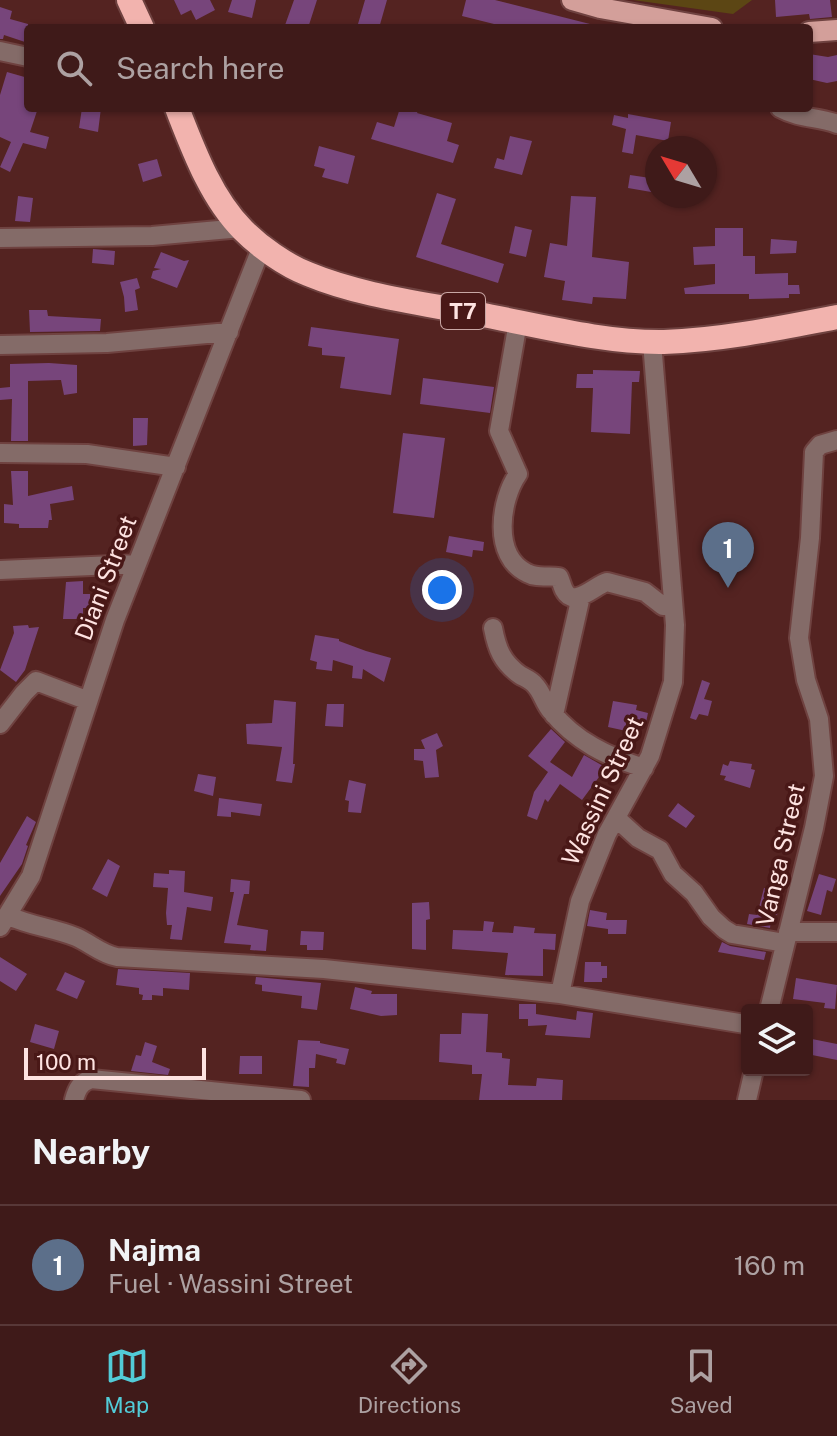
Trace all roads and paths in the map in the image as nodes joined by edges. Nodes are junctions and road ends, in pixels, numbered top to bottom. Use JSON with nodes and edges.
{"nodes":[{"id":1,"x":129,"y":0,"type":"edge"},
{"id":2,"x":572,"y":0,"type":"edge"},
{"id":3,"x":601,"y":4,"type":"edge"},
{"id":4,"x":140,"y":24,"type":"edge"},
{"id":5,"x":694,"y":24,"type":"edge"},
{"id":6,"x":837,"y":30,"type":"edge"},
{"id":7,"x":813,"y":32,"type":"edge"},
{"id":8,"x":0,"y":51,"type":"edge"},
{"id":9,"x":24,"y":56,"type":"edge"},
{"id":10,"x":178,"y":112,"type":"edge"},
{"id":11,"x":789,"y":112,"type":"edge"},
{"id":12,"x":837,"y":124,"type":"edge"},
{"id":13,"x":241,"y":228,"type":"junction"},
{"id":14,"x":0,"y":238,"type":"edge"},
{"id":15,"x":262,"y":246,"type":"junction"},
{"id":16,"x":837,"y":317,"type":"edge"},
{"id":17,"x":518,"y":322,"type":"junction"},
{"id":18,"x":229,"y":332,"type":"junction"},
{"id":19,"x":652,"y":342,"type":"junction"},
{"id":20,"x":0,"y":345,"type":"edge"},
{"id":21,"x":837,"y":440,"type":"edge"},
{"id":22,"x":0,"y":453,"type":"edge"},
{"id":23,"x":176,"y":467,"type":"junction"},
{"id":24,"x":137,"y":564,"type":"junction"},
{"id":25,"x":0,"y":570,"type":"edge"},
{"id":26,"x":581,"y":596,"type":"junction"},
{"id":27,"x":673,"y":606,"type":"junction"},
{"id":28,"x":493,"y":628,"type":"dead end"},
{"id":29,"x":86,"y":700,"type":"junction"},
{"id":30,"x":554,"y":715,"type":"junction"},
{"id":31,"x":0,"y":724,"type":"edge"},
{"id":32,"x":644,"y":768,"type":"junction"},
{"id":33,"x":616,"y":818,"type":"junction"},
{"id":34,"x":4,"y":922,"type":"edge"},
{"id":35,"x":837,"y":932,"type":"edge"},
{"id":36,"x":786,"y":937,"type":"junction"},
{"id":37,"x":560,"y":994,"type":"junction"},
{"id":38,"x":770,"y":1004,"type":"edge"},
{"id":39,"x":741,"y":1023,"type":"edge"},
{"id":40,"x":753,"y":1076,"type":"edge"},
{"id":41,"x":74,"y":1100,"type":"edge"},
{"id":42,"x":301,"y":1100,"type":"edge"},
{"id":43,"x":747,"y":1100,"type":"edge"}],
"edges":[{"from":1,"to":4,"type":"highway"},
{"from":2,"to":3,"type":"main road"},
{"from":3,"to":5,"type":"main road"},
{"from":6,"to":7,"type":"main road"},
{"from":8,"to":9,"type":"street"},
{"from":10,"to":13,"type":"highway","number":"T7"},
{"from":11,"to":12,"type":"street"},
{"from":13,"to":14,"type":"street"},
{"from":13,"to":15,"type":"highway","number":"T7"},
{"from":15,"to":17,"type":"highway","number":"T7"},
{"from":15,"to":18,"type":"street","name":"Diani Street"},
{"from":16,"to":19,"type":"highway","number":"T7"},
{"from":17,"to":19,"type":"highway","number":"T7"},
{"from":17,"to":26,"type":"street"},
{"from":18,"to":20,"type":"street"},
{"from":18,"to":23,"type":"street","name":"Diani Street"},
{"from":19,"to":27,"type":"street","name":"Wassini Street"},
{"from":21,"to":36,"type":"street","name":"Vanga Street"},
{"from":22,"to":23,"type":"street"},
{"from":23,"to":24,"type":"street","name":"Diani Street"},
{"from":24,"to":25,"type":"street"},
{"from":24,"to":29,"type":"street","name":"Diani Street"},
{"from":26,"to":27,"type":"street"},
{"from":26,"to":30,"type":"street"},
{"from":27,"to":32,"type":"street","name":"Wassini Street"},
{"from":28,"to":30,"type":"street"},
{"from":29,"to":31,"type":"street"},
{"from":29,"to":34,"type":"street","name":"Diani Street"},
{"from":30,"to":32,"type":"street"},
{"from":32,"to":33,"type":"street","name":"Wassini Street"},
{"from":33,"to":36,"type":"street"},
{"from":33,"to":37,"type":"street","name":"Wassini Street"},
{"from":34,"to":37,"type":"street"},
{"from":35,"to":36,"type":"street"},
{"from":36,"to":38,"type":"street","name":"Vanga Street"},
{"from":37,"to":39,"type":"street"},
{"from":40,"to":43,"type":"street"},
{"from":41,"to":42,"type":"street"}]}
